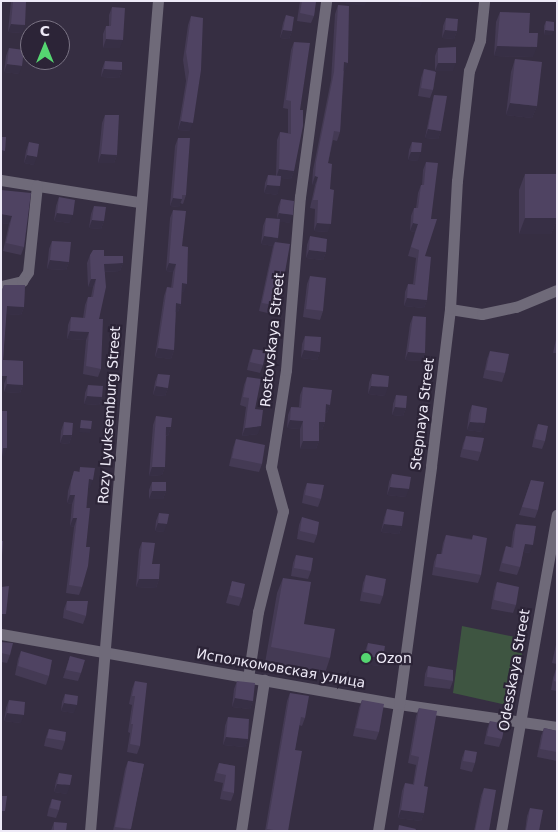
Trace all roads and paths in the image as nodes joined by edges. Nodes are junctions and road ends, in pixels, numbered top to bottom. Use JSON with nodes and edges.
{"nodes":[{"id":1,"x":158,"y":1,"type":"edge"},
{"id":2,"x":326,"y":1,"type":"edge"},
{"id":3,"x":484,"y":1,"type":"edge"},
{"id":4,"x":1,"y":180,"type":"edge"},
{"id":5,"x":37,"y":185,"type":"junction"},
{"id":6,"x":139,"y":202,"type":"junction"},
{"id":7,"x":1,"y":286,"type":"edge"},
{"id":8,"x":557,"y":290,"type":"edge"},
{"id":9,"x":450,"y":309,"type":"junction"},
{"id":10,"x":557,"y":515,"type":"edge"},
{"id":11,"x":1,"y":634,"type":"edge"},
{"id":12,"x":106,"y":653,"type":"junction"},
{"id":13,"x":248,"y":678,"type":"junction"},
{"id":14,"x":264,"y":680,"type":"junction"},
{"id":15,"x":399,"y":704,"type":"junction"},
{"id":16,"x":520,"y":721,"type":"junction"},
{"id":17,"x":557,"y":727,"type":"edge"},
{"id":18,"x":90,"y":831,"type":"edge"},
{"id":19,"x":241,"y":831,"type":"edge"},
{"id":20,"x":378,"y":831,"type":"edge"},
{"id":21,"x":502,"y":831,"type":"edge"}],
"edges":[{"from":1,"to":6,"type":"street","name":"Rozy Lyuksemburg Street"},
{"from":2,"to":13,"type":"street","name":"Rostovskaya Street"},
{"from":3,"to":9,"type":"street","name":"Stepnaya Street"},
{"from":4,"to":5,"type":"street"},
{"from":5,"to":6,"type":"street"},
{"from":5,"to":7,"type":"street"},
{"from":6,"to":12,"type":"street","name":"Rozy Lyuksemburg Street"},
{"from":8,"to":9,"type":"street"},
{"from":9,"to":15,"type":"street","name":"Stepnaya Street"},
{"from":10,"to":16,"type":"street","name":"Odesskaya Street"},
{"from":11,"to":12,"type":"street","name":"Исполкомовская улица"},
{"from":12,"to":13,"type":"street","name":"Исполкомовская улица"},
{"from":12,"to":18,"type":"street","name":"Rozy Lyuksemburg Street"},
{"from":13,"to":14,"type":"street","name":"Исполкомовская улица"},
{"from":14,"to":15,"type":"street","name":"Исполкомовская улица"},
{"from":14,"to":19,"type":"street"},
{"from":15,"to":16,"type":"street","name":"Исполкомовская улица"},
{"from":15,"to":20,"type":"street","name":"Stepnaya Street"},
{"from":16,"to":17,"type":"street","name":"Исполкомовская улица"},
{"from":16,"to":21,"type":"street","name":"Odesskaya Street"}]}
